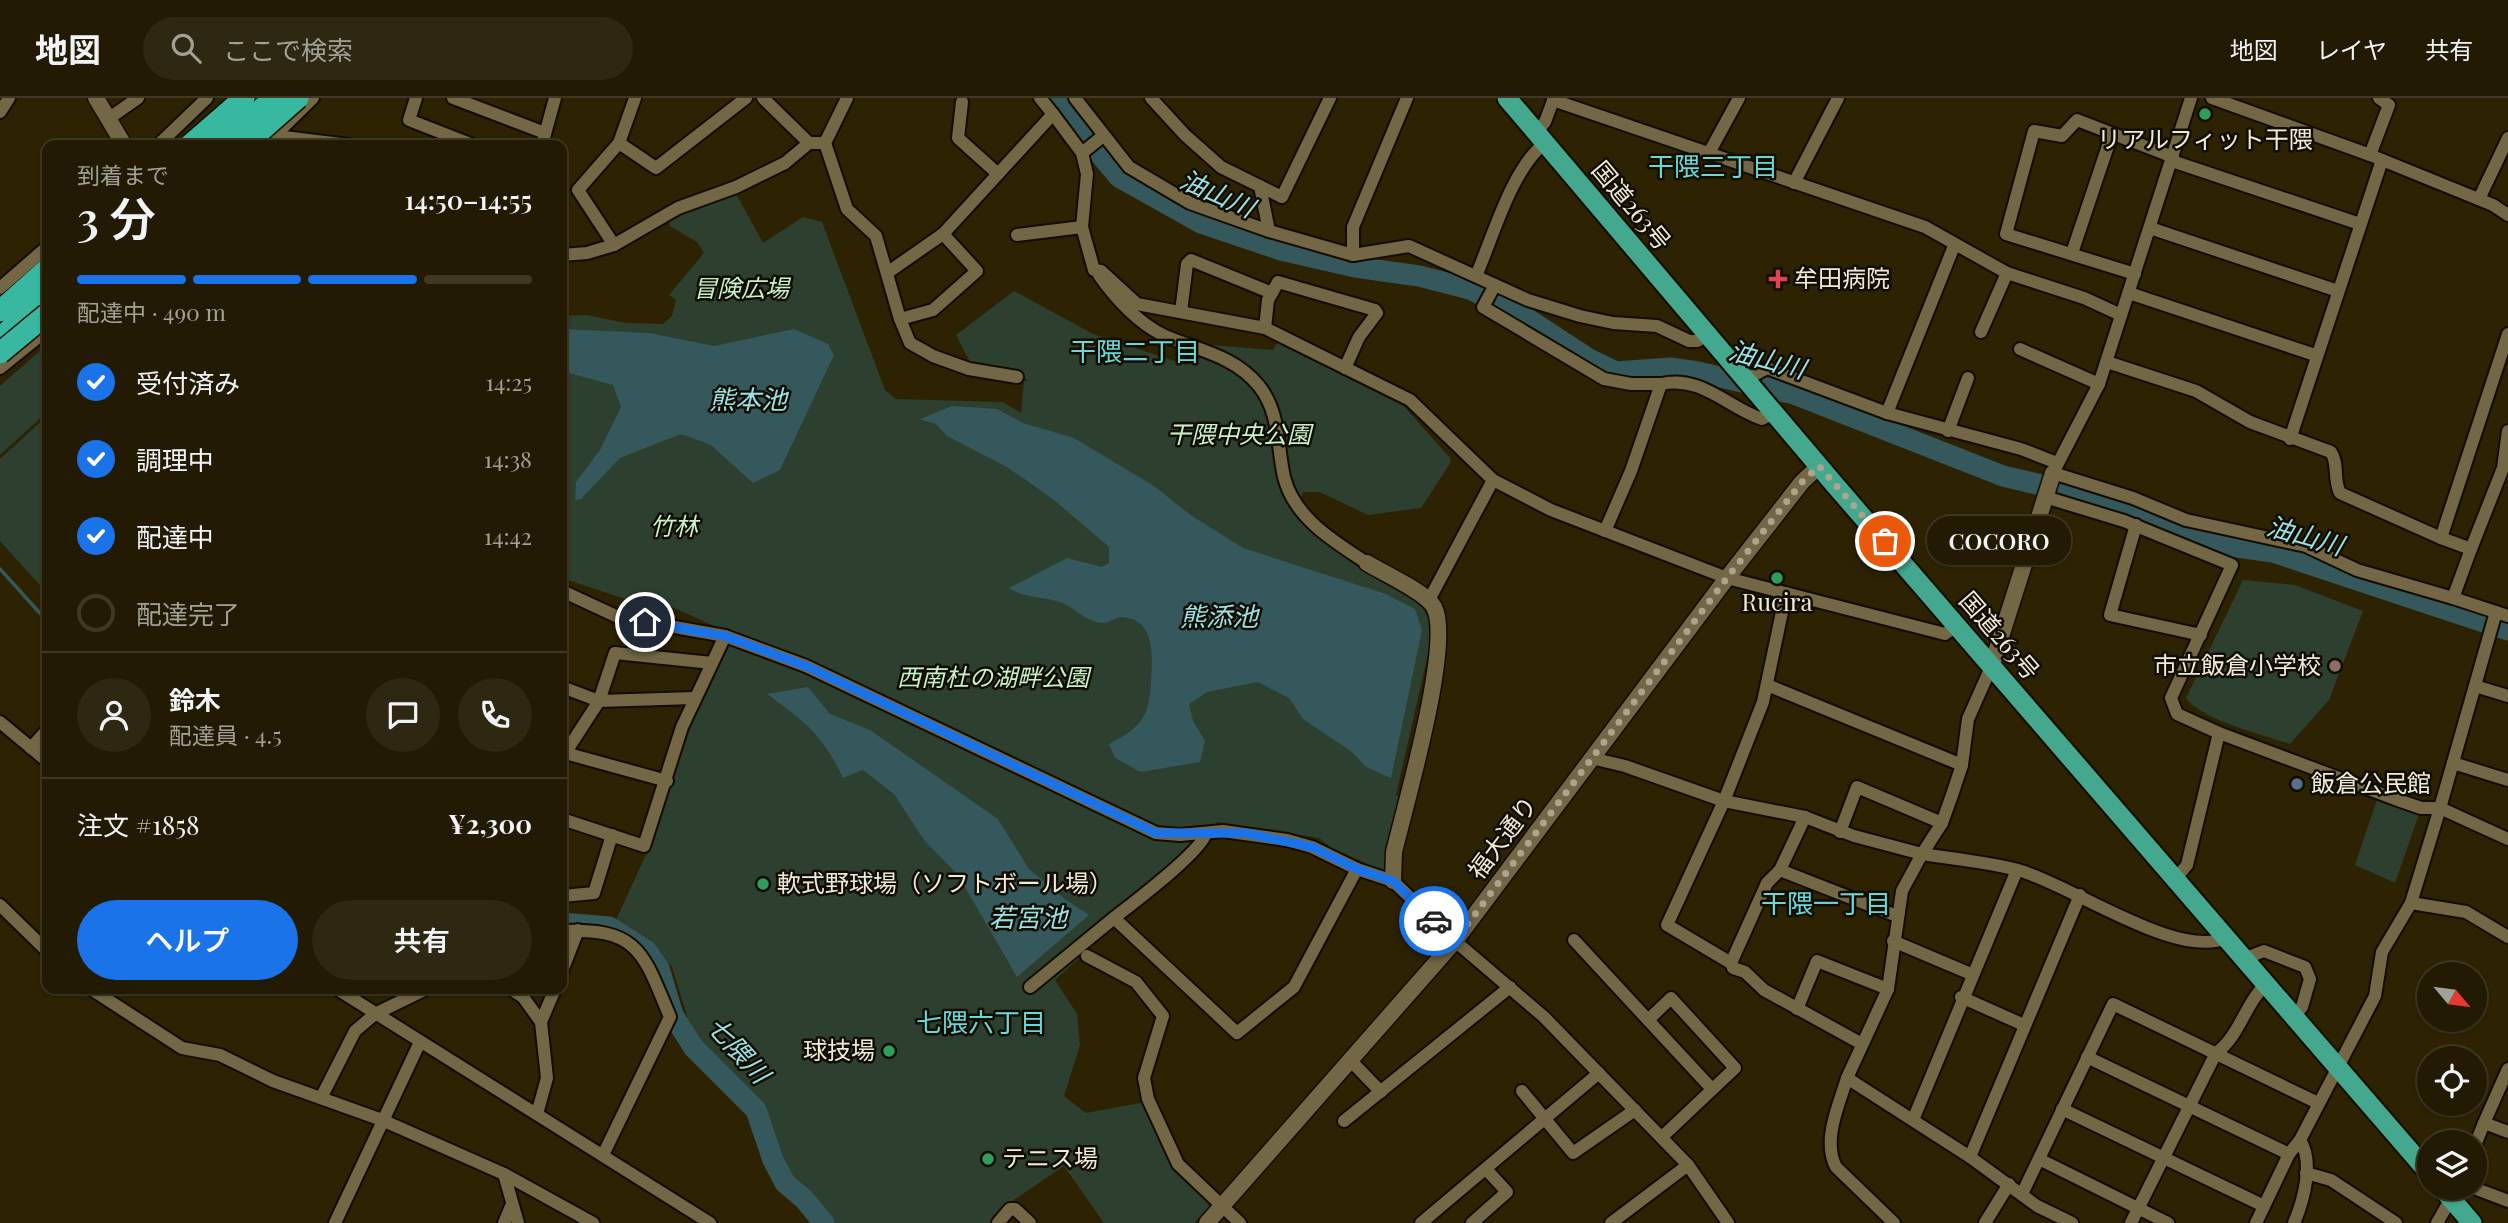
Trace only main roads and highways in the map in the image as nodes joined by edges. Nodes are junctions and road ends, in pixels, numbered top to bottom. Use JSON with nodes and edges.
{"nodes":[{"id":1,"x":230,"y":98,"type":"edge"},
{"id":2,"x":241,"y":98,"type":"edge"},
{"id":3,"x":274,"y":98,"type":"edge"},
{"id":4,"x":282,"y":98,"type":"edge"},
{"id":5,"x":298,"y":98,"type":"edge"},
{"id":6,"x":1507,"y":98,"type":"edge"},
{"id":7,"x":187,"y":140,"type":"edge"},
{"id":8,"x":188,"y":140,"type":"edge"},
{"id":9,"x":195,"y":140,"type":"edge"},
{"id":10,"x":226,"y":140,"type":"edge"},
{"id":11,"x":233,"y":140,"type":"edge"},
{"id":12,"x":251,"y":140,"type":"edge"},
{"id":13,"x":42,"y":272,"type":"edge"},
{"id":14,"x":42,"y":273,"type":"edge"},
{"id":15,"x":42,"y":300,"type":"edge"},
{"id":16,"x":0,"y":306,"type":"edge"},
{"id":17,"x":42,"y":309,"type":"edge"},
{"id":18,"x":0,"y":312,"type":"edge"},
{"id":19,"x":42,"y":318,"type":"edge"},
{"id":20,"x":0,"y":338,"type":"edge"},
{"id":21,"x":0,"y":346,"type":"edge"},
{"id":22,"x":0,"y":353,"type":"edge"},
{"id":23,"x":2417,"y":1159,"type":"edge"},
{"id":24,"x":2456,"y":1200,"type":"edge"},
{"id":25,"x":2472,"y":1223,"type":"edge"}],
"edges":[{"from":1,"to":7,"type":"highway"},
{"from":2,"to":8,"type":"highway"},
{"from":2,"to":9,"type":"highway","bridge":true},
{"from":3,"to":10,"type":"highway","bridge":true},
{"from":4,"to":11,"type":"highway"},
{"from":5,"to":12,"type":"highway","bridge":true},
{"from":6,"to":23,"type":"highway","name":"国道263号"},
{"from":13,"to":16,"type":"highway"},
{"from":14,"to":18,"type":"highway"},
{"from":15,"to":20,"type":"highway"},
{"from":17,"to":21,"type":"highway"},
{"from":19,"to":22,"type":"highway","bridge":true},
{"from":24,"to":25,"type":"highway"}]}
